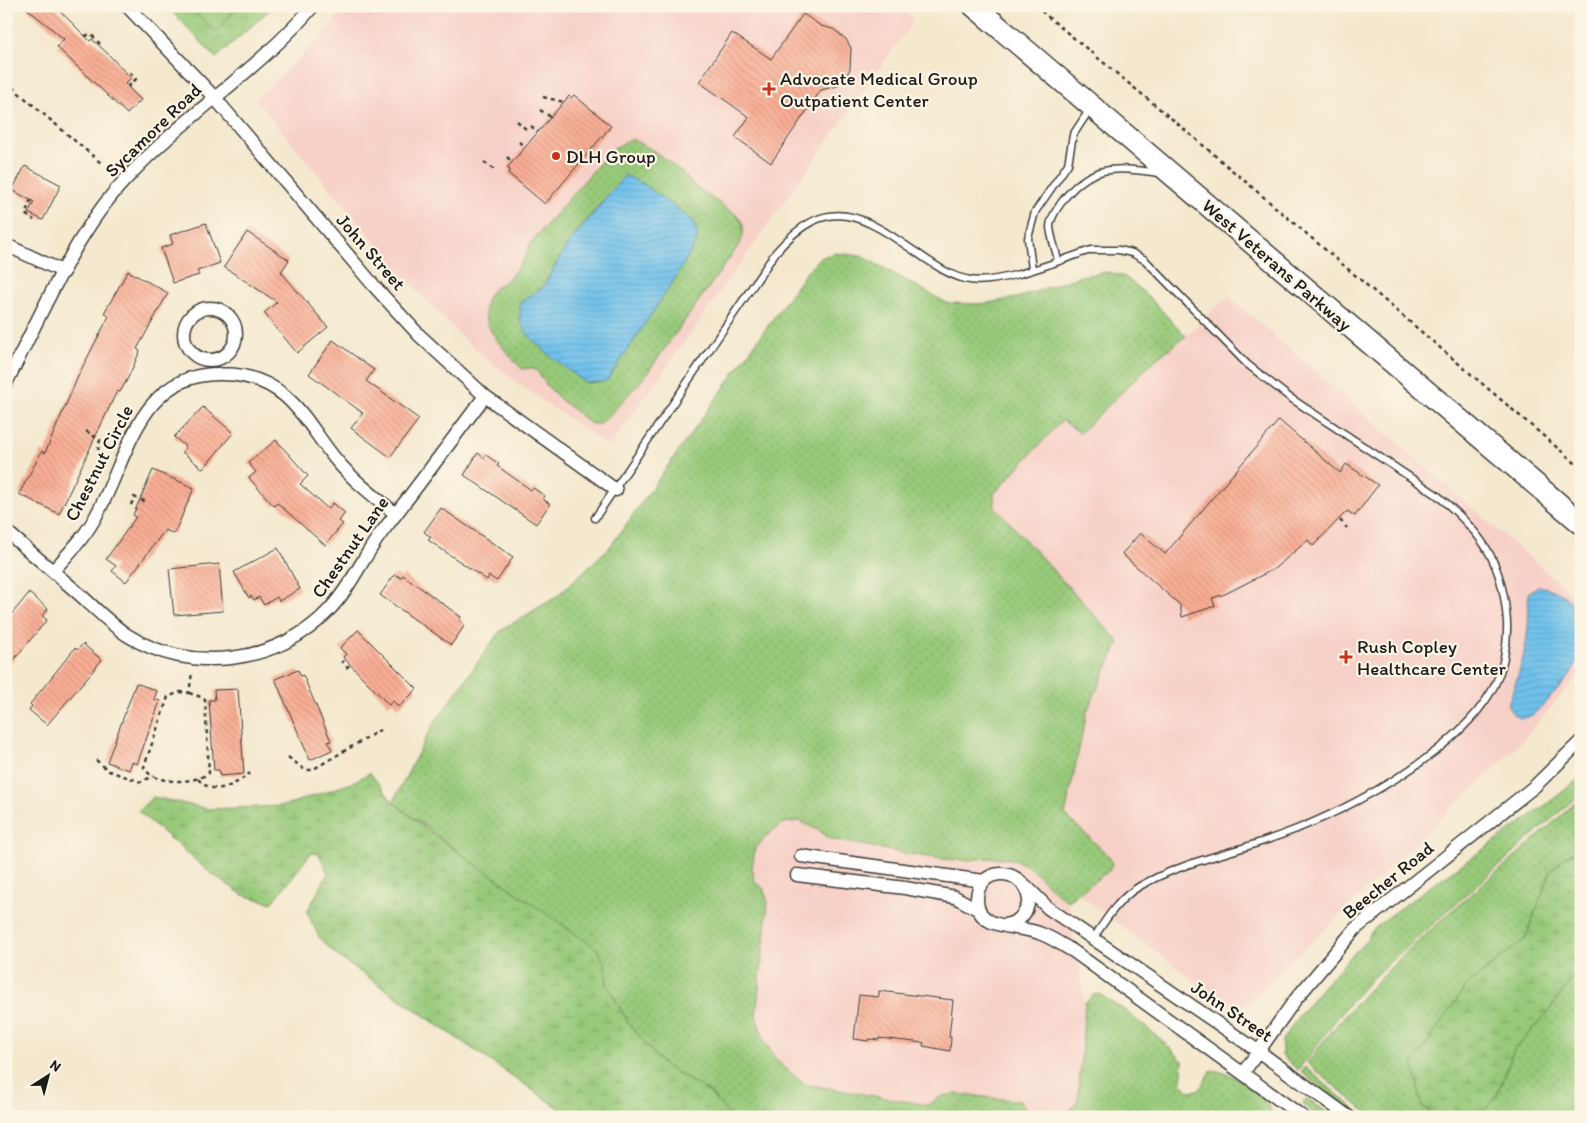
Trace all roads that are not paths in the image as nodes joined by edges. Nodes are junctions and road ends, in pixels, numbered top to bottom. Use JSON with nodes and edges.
{"nodes":[{"id":1,"x":127,"y":6,"type":"edge"},
{"id":2,"x":313,"y":6,"type":"edge"},
{"id":3,"x":974,"y":6,"type":"edge"},
{"id":4,"x":214,"y":97,"type":"junction"},
{"id":5,"x":1092,"y":106,"type":"junction"},
{"id":6,"x":1172,"y":174,"type":"junction"},
{"id":7,"x":6,"y":245,"type":"edge"},
{"id":8,"x":1058,"y":261,"type":"junction"},
{"id":9,"x":1032,"y":269,"type":"junction"},
{"id":10,"x":64,"y":272,"type":"junction"},
{"id":11,"x":213,"y":359,"type":"junction"},
{"id":12,"x":215,"y":374,"type":"junction"},
{"id":13,"x":6,"y":383,"type":"edge"},
{"id":14,"x":485,"y":396,"type":"junction"},
{"id":15,"x":616,"y":490,"type":"junction"},
{"id":16,"x":396,"y":514,"type":"junction"},
{"id":17,"x":596,"y":518,"type":"dead end"},
{"id":18,"x":1581,"y":523,"type":"edge"},
{"id":19,"x":6,"y":531,"type":"edge"},
{"id":20,"x":53,"y":571,"type":"junction"},
{"id":21,"x":1581,"y":741,"type":"edge"},
{"id":22,"x":801,"y":856,"type":"dead end"},
{"id":23,"x":796,"y":875,"type":"dead end"},
{"id":24,"x":984,"y":881,"type":"junction"},
{"id":25,"x":1021,"y":881,"type":"junction"},
{"id":26,"x":979,"y":910,"type":"junction"},
{"id":27,"x":1004,"y":925,"type":"junction"},
{"id":28,"x":1093,"y":939,"type":"junction"},
{"id":29,"x":1081,"y":956,"type":"junction"},
{"id":30,"x":1258,"y":1051,"type":"junction"},
{"id":31,"x":1243,"y":1073,"type":"junction"},
{"id":32,"x":1304,"y":1117,"type":"edge"},
{"id":33,"x":1349,"y":1117,"type":"edge"}],
"edges":[{"from":1,"to":4,"type":"street","name":"John Street"},
{"from":2,"to":4,"type":"street","name":"Sycamore Road"},
{"from":3,"to":5,"type":"main road","name":"West Veterans Parkway"},
{"from":4,"to":10,"type":"street","name":"Sycamore Road"},
{"from":4,"to":14,"type":"street","name":"John Street"},
{"from":5,"to":6,"type":"main road","name":"West Veterans Parkway"},
{"from":5,"to":9,"type":"lane"},
{"from":6,"to":8,"type":"lane"},
{"from":6,"to":18,"type":"main road","name":"West Veterans Parkway"},
{"from":7,"to":10,"type":"street"},
{"from":8,"to":9,"type":"lane"},
{"from":8,"to":28,"type":"lane"},
{"from":9,"to":15,"type":"lane"},
{"from":10,"to":13,"type":"street","name":"Sycamore Road"},
{"from":11,"to":11,"type":"street"},
{"from":11,"to":12,"type":"street"},
{"from":12,"to":16,"type":"street","name":"Chestnut Circle"},
{"from":12,"to":20,"type":"street","name":"Chestnut Circle"},
{"from":14,"to":15,"type":"street","name":"John Street"},
{"from":14,"to":16,"type":"street","name":"Chestnut Lane"},
{"from":15,"to":17,"type":"lane"},
{"from":16,"to":20,"type":"street","name":"Chestnut Lane"},
{"from":19,"to":20,"type":"street","name":"Chestnut Lane"},
{"from":21,"to":30,"type":"street","name":"Beecher Road"},
{"from":22,"to":24,"type":"street"},
{"from":23,"to":26,"type":"street"},
{"from":24,"to":25,"type":"street"},
{"from":24,"to":26,"type":"street"},
{"from":25,"to":27,"type":"street"},
{"from":25,"to":28,"type":"street","name":"John Street"},
{"from":26,"to":27,"type":"street"},
{"from":27,"to":29,"type":"street"},
{"from":28,"to":29,"type":"street"},
{"from":28,"to":30,"type":"street","name":"John Street"},
{"from":29,"to":31,"type":"street"},
{"from":30,"to":31,"type":"street","name":"Beecher Road"},
{"from":30,"to":33,"type":"street","name":"John Street"},
{"from":31,"to":32,"type":"street"}]}
